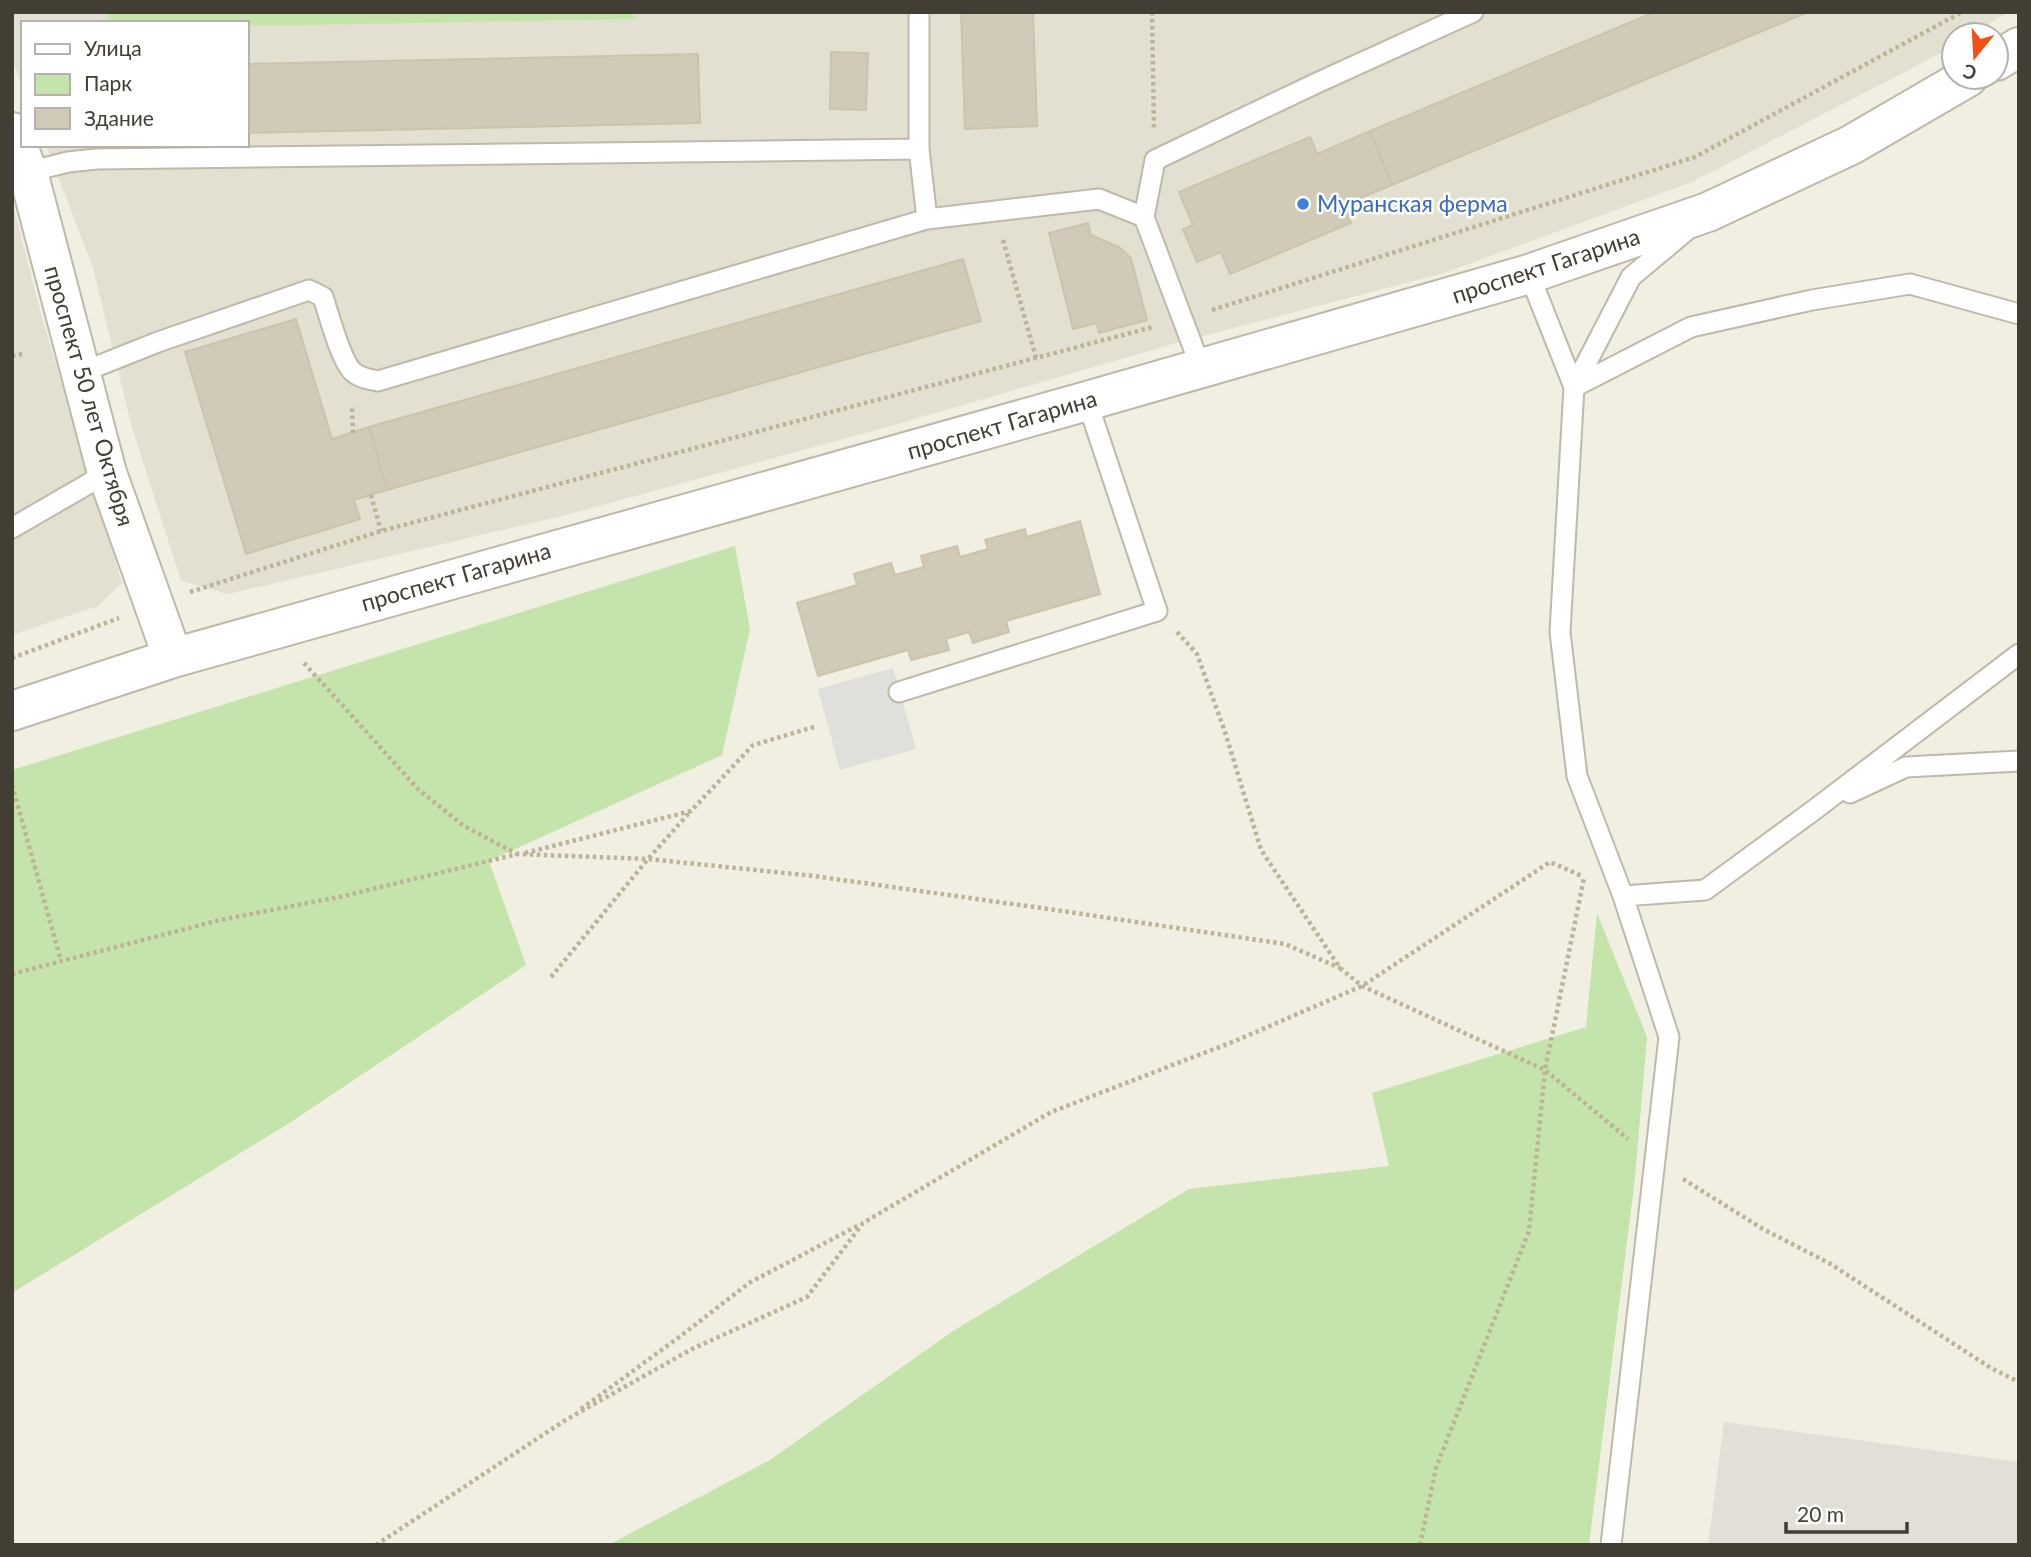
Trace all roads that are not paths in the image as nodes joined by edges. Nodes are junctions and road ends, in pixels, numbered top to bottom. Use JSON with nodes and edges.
{"nodes":[{"id":1,"x":919,"y":12,"type":"edge"},
{"id":2,"x":1473,"y":12,"type":"edge"},
{"id":3,"x":1944,"y":91,"type":"edge"},
{"id":4,"x":12,"y":132,"type":"edge"},
{"id":5,"x":919,"y":149,"type":"junction"},
{"id":6,"x":28,"y":172,"type":"junction"},
{"id":7,"x":1708,"y":212,"type":"junction"},
{"id":8,"x":1144,"y":218,"type":"junction"},
{"id":9,"x":927,"y":219,"type":"junction"},
{"id":10,"x":1529,"y":274,"type":"junction"},
{"id":11,"x":2019,"y":314,"type":"edge"},
{"id":12,"x":1201,"y":368,"type":"junction"},
{"id":13,"x":80,"y":373,"type":"junction"},
{"id":14,"x":1574,"y":387,"type":"junction"},
{"id":15,"x":1087,"y":401,"type":"junction"},
{"id":16,"x":107,"y":473,"type":"junction"},
{"id":17,"x":12,"y":528,"type":"edge"},
{"id":18,"x":2019,"y":654,"type":"edge"},
{"id":19,"x":173,"y":657,"type":"junction"},
{"id":20,"x":900,"y":692,"type":"dead end"},
{"id":21,"x":12,"y":711,"type":"edge"},
{"id":22,"x":2019,"y":761,"type":"edge"},
{"id":23,"x":1814,"y":810,"type":"junction"},
{"id":24,"x":1623,"y":896,"type":"junction"},
{"id":25,"x":1611,"y":1545,"type":"edge"}],
"edges":[{"from":1,"to":5,"type":"lane"},
{"from":2,"to":8,"type":"lane"},
{"from":3,"to":7,"type":"street","name":"проспект Гагарина"},
{"from":4,"to":6,"type":"street","name":"проспект 50 лет Октября"},
{"from":5,"to":6,"type":"lane"},
{"from":5,"to":9,"type":"lane"},
{"from":6,"to":13,"type":"street","name":"проспект 50 лет Октября"},
{"from":7,"to":10,"type":"street","name":"проспект Гагарина"},
{"from":7,"to":14,"type":"lane"},
{"from":8,"to":9,"type":"lane"},
{"from":8,"to":12,"type":"lane"},
{"from":9,"to":13,"type":"lane"},
{"from":10,"to":12,"type":"street","name":"проспект Гагарина"},
{"from":10,"to":14,"type":"lane"},
{"from":11,"to":14,"type":"lane"},
{"from":12,"to":15,"type":"street","name":"проспект Гагарина"},
{"from":13,"to":16,"type":"street","name":"проспект 50 лет Октября"},
{"from":14,"to":24,"type":"lane"},
{"from":15,"to":19,"type":"street","name":"проспект Гагарина"},
{"from":15,"to":20,"type":"lane"},
{"from":16,"to":17,"type":"lane"},
{"from":16,"to":19,"type":"street","name":"проспект 50 лет Октября"},
{"from":18,"to":23,"type":"lane"},
{"from":19,"to":21,"type":"street","name":"проспект Гагарина"},
{"from":22,"to":23,"type":"lane"},
{"from":23,"to":24,"type":"lane"},
{"from":24,"to":25,"type":"lane"}]}
